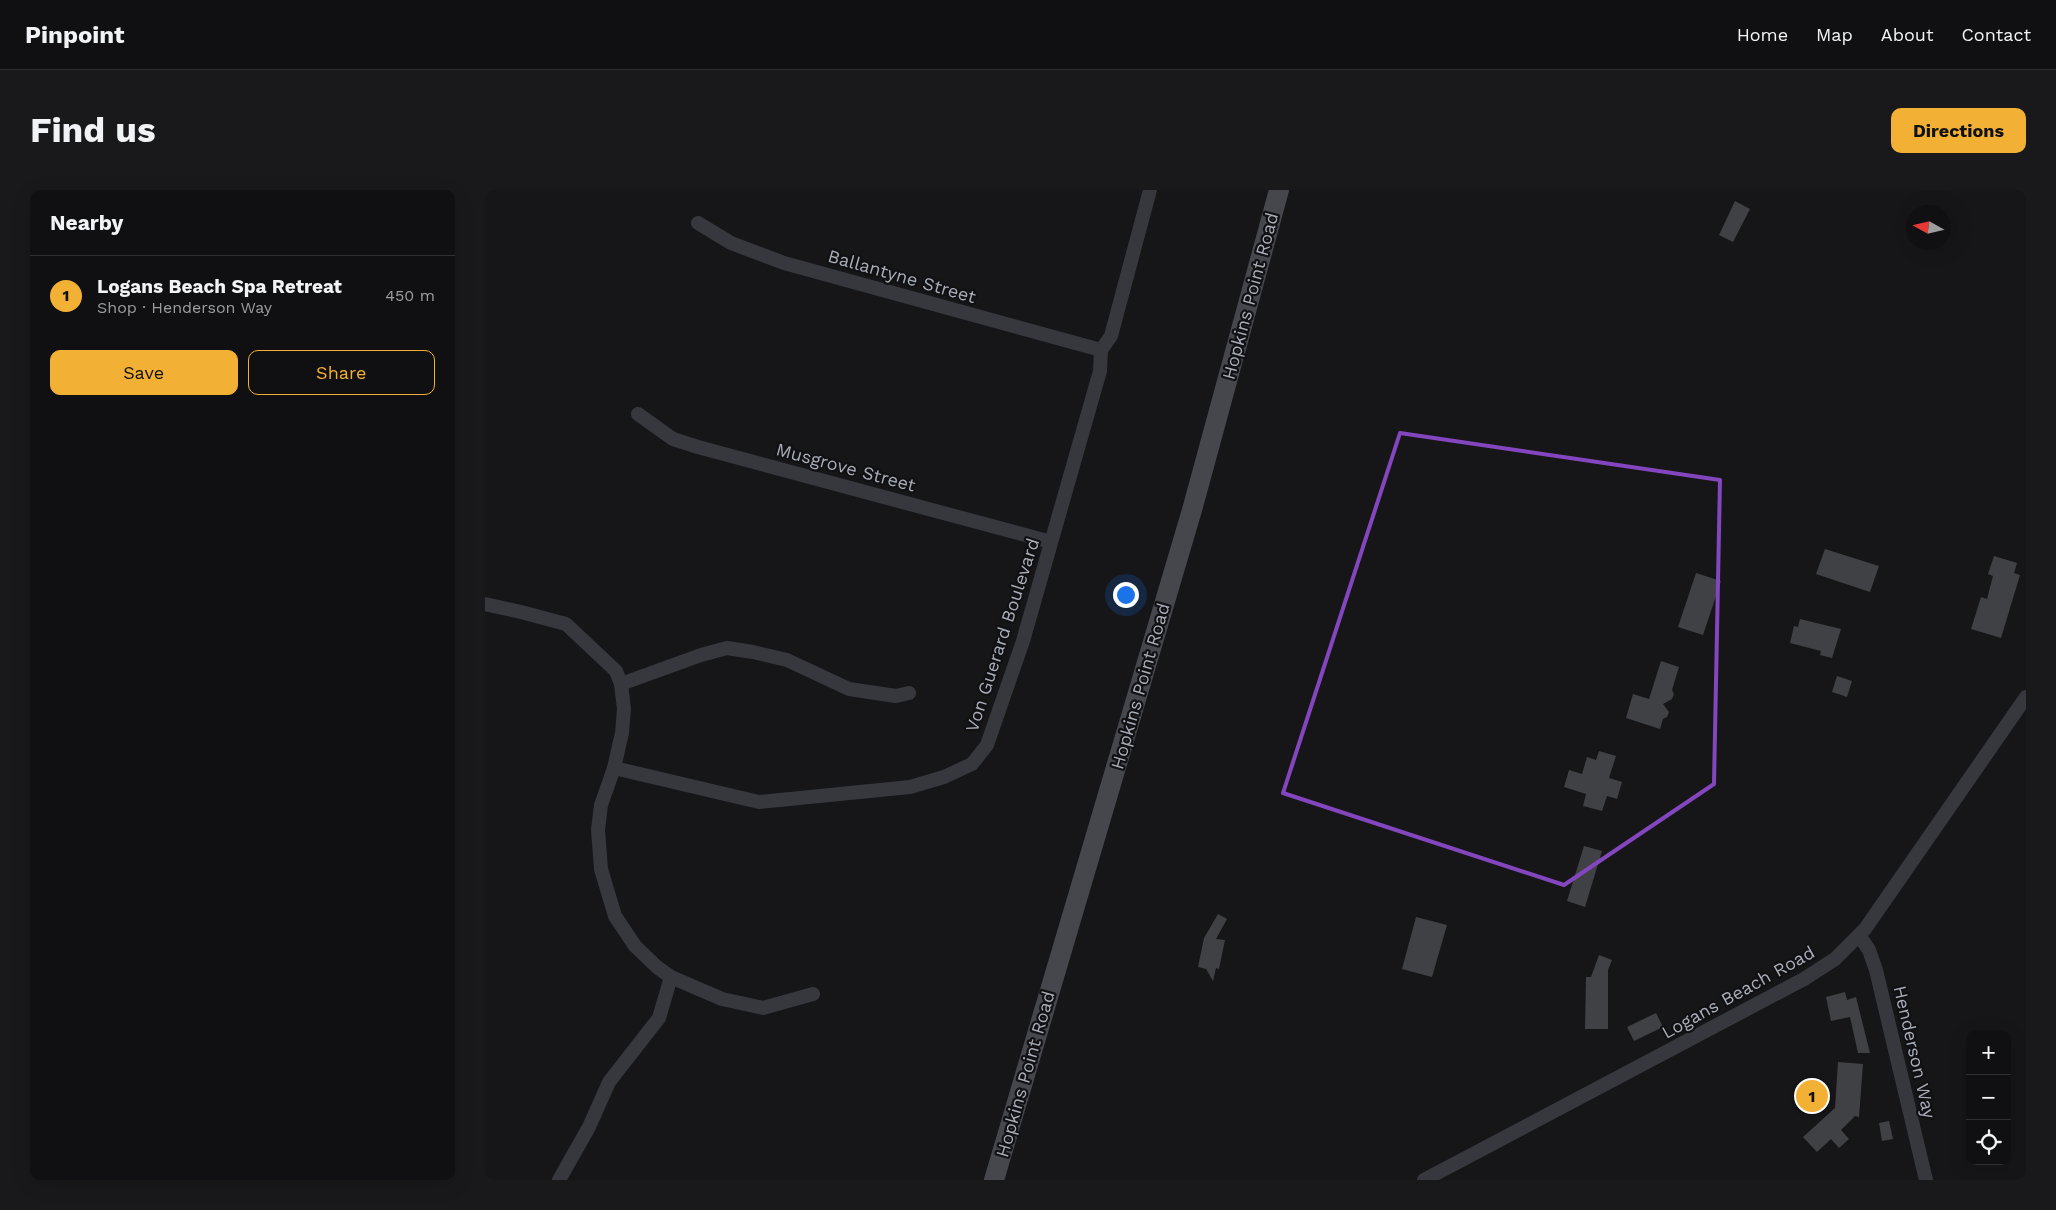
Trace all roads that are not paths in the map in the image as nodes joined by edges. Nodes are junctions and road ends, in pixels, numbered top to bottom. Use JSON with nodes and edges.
{"nodes":[{"id":1,"x":1150,"y":190,"type":"edge"},
{"id":2,"x":1279,"y":190,"type":"edge"},
{"id":3,"x":698,"y":223,"type":"dead end"},
{"id":4,"x":1101,"y":350,"type":"junction"},
{"id":5,"x":638,"y":414,"type":"dead end"},
{"id":6,"x":1051,"y":542,"type":"junction"},
{"id":7,"x":485,"y":604,"type":"edge"},
{"id":8,"x":621,"y":684,"type":"junction"},
{"id":9,"x":909,"y":693,"type":"dead end"},
{"id":10,"x":2026,"y":696,"type":"edge"},
{"id":11,"x":614,"y":768,"type":"junction"},
{"id":12,"x":1859,"y":935,"type":"junction"},
{"id":13,"x":671,"y":977,"type":"junction"},
{"id":14,"x":813,"y":994,"type":"dead end"},
{"id":15,"x":559,"y":1180,"type":"edge"},
{"id":16,"x":994,"y":1180,"type":"edge"},
{"id":17,"x":1424,"y":1180,"type":"edge"},
{"id":18,"x":1926,"y":1180,"type":"edge"}],
"edges":[{"from":1,"to":4,"type":"street","name":"Von Guerard Boulevard"},
{"from":2,"to":16,"type":"street","name":"Hopkins Point Road"},
{"from":3,"to":4,"type":"street","name":"Ballantyne Street"},
{"from":4,"to":6,"type":"street","name":"Von Guerard Boulevard"},
{"from":5,"to":6,"type":"street","name":"Musgrove Street"},
{"from":6,"to":11,"type":"street","name":"Von Guerard Boulevard"},
{"from":7,"to":8,"type":"street"},
{"from":8,"to":9,"type":"street"},
{"from":8,"to":11,"type":"street"},
{"from":10,"to":12,"type":"street","name":"Logans Beach Road"},
{"from":11,"to":13,"type":"street"},
{"from":12,"to":17,"type":"street","name":"Logans Beach Road"},
{"from":12,"to":18,"type":"street","name":"Henderson Way"},
{"from":13,"to":14,"type":"street"},
{"from":13,"to":15,"type":"street"}]}
